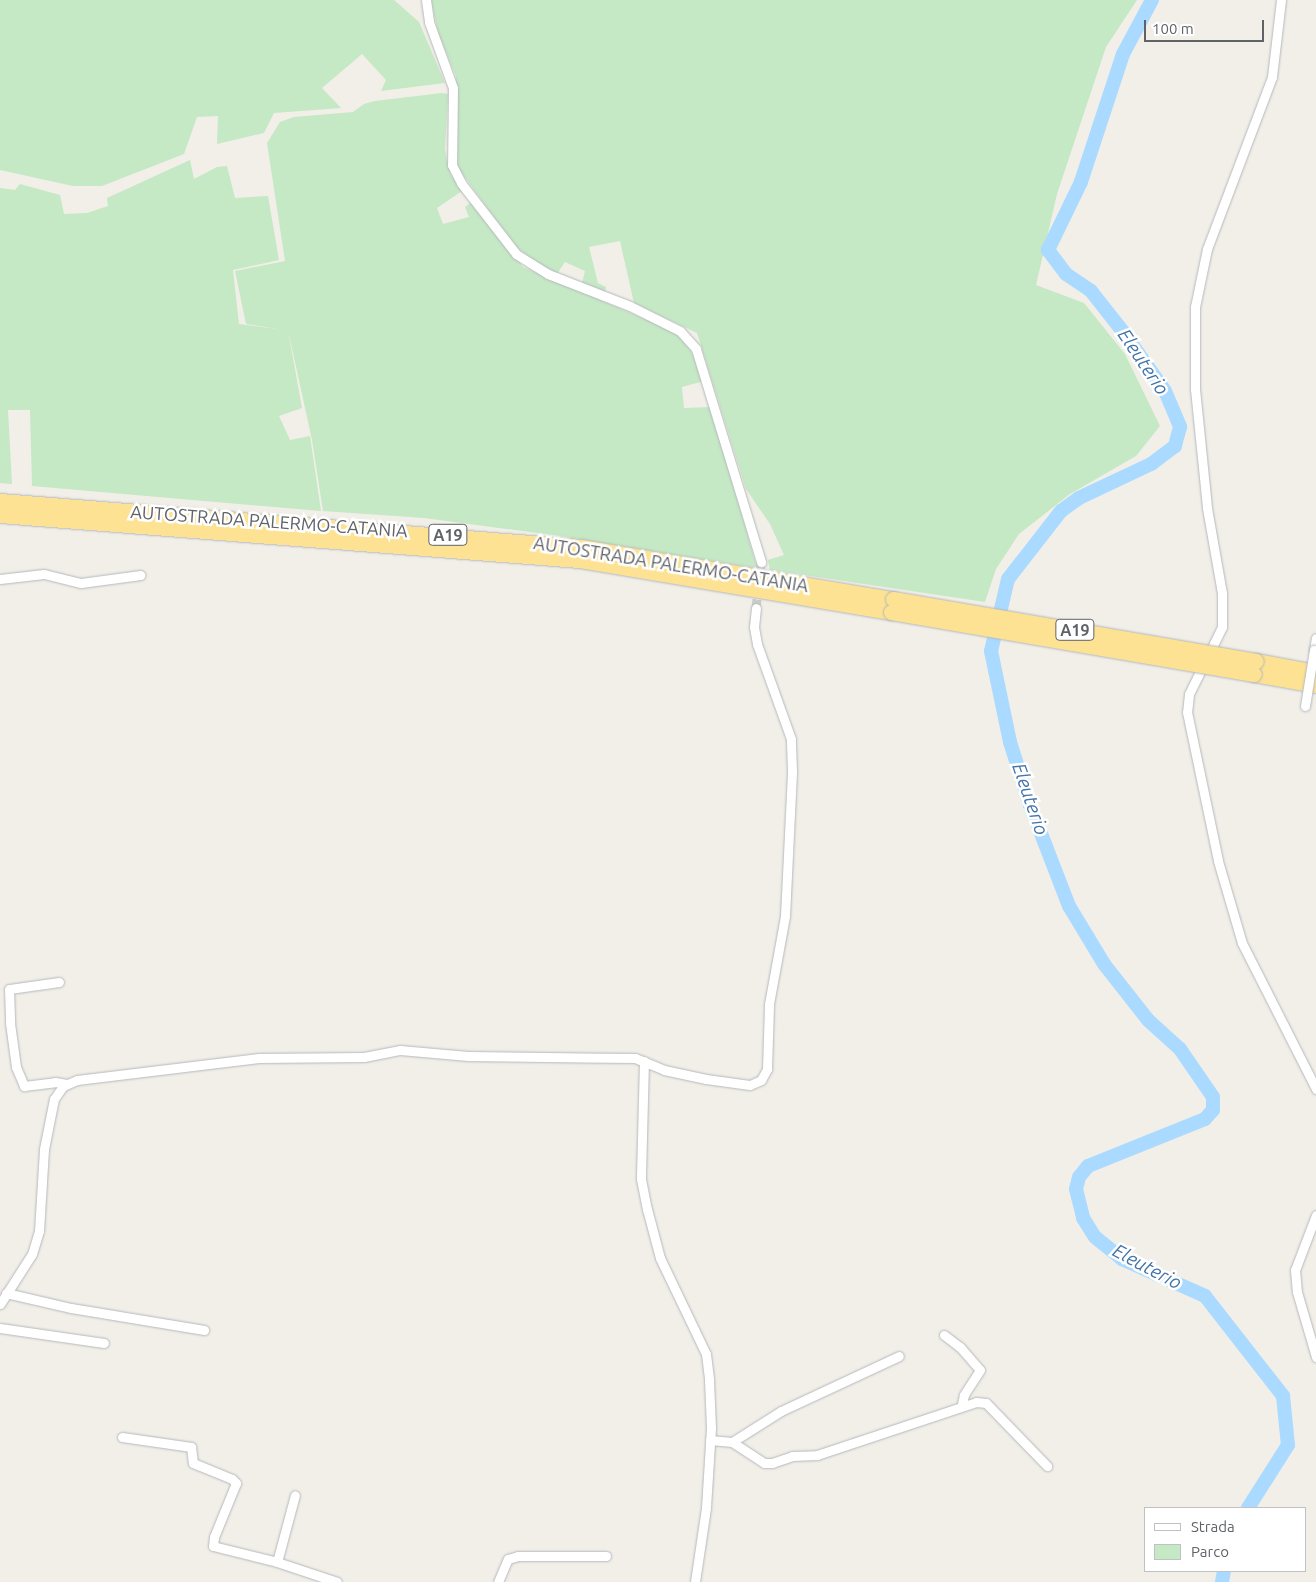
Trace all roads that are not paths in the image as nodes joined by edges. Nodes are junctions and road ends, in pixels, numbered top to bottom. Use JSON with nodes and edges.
{"nodes":[{"id":1,"x":426,"y":0,"type":"edge"},
{"id":2,"x":1281,"y":0,"type":"edge"},
{"id":3,"x":0,"y":501,"type":"edge"},
{"id":4,"x":0,"y":515,"type":"edge"},
{"id":5,"x":761,"y":562,"type":"tunnel mouth"},
{"id":6,"x":140,"y":575,"type":"dead end"},
{"id":7,"x":0,"y":579,"type":"edge"},
{"id":8,"x":892,"y":606,"type":"junction"},
{"id":9,"x":756,"y":608,"type":"tunnel mouth"},
{"id":10,"x":1316,"y":638,"type":"edge"},
{"id":11,"x":1255,"y":668,"type":"junction"},
{"id":12,"x":1316,"y":672,"type":"edge"},
{"id":13,"x":1316,"y":685,"type":"edge"},
{"id":14,"x":1306,"y":706,"type":"dead end"},
{"id":15,"x":59,"y":982,"type":"dead end"},
{"id":16,"x":644,"y":1061,"type":"junction"},
{"id":17,"x":67,"y":1084,"type":"junction"},
{"id":18,"x":1316,"y":1089,"type":"edge"},
{"id":19,"x":1316,"y":1215,"type":"edge"},
{"id":20,"x":6,"y":1293,"type":"junction"},
{"id":21,"x":0,"y":1304,"type":"edge"},
{"id":22,"x":0,"y":1328,"type":"edge"},
{"id":23,"x":204,"y":1330,"type":"dead end"},
{"id":24,"x":944,"y":1335,"type":"dead end"},
{"id":25,"x":104,"y":1343,"type":"dead end"},
{"id":26,"x":900,"y":1356,"type":"dead end"},
{"id":27,"x":1316,"y":1357,"type":"edge"},
{"id":28,"x":962,"y":1404,"type":"junction"},
{"id":29,"x":122,"y":1437,"type":"dead end"},
{"id":30,"x":710,"y":1440,"type":"junction"},
{"id":31,"x":732,"y":1442,"type":"junction"},
{"id":32,"x":1047,"y":1466,"type":"dead end"},
{"id":33,"x":295,"y":1496,"type":"dead end"},
{"id":34,"x":606,"y":1556,"type":"dead end"},
{"id":35,"x":277,"y":1562,"type":"junction"},
{"id":36,"x":337,"y":1582,"type":"edge"},
{"id":37,"x":498,"y":1582,"type":"edge"},
{"id":38,"x":696,"y":1582,"type":"edge"}],
"edges":[{"from":1,"to":5,"type":"street"},
{"from":2,"to":18,"type":"street"},
{"from":3,"to":8,"type":"highway","name":"AUTOSTRADA PALERMO-CATANIA","number":"A19"},
{"from":4,"to":8,"type":"highway","name":"AUTOSTRADA PALERMO-CATANIA","number":"A19"},
{"from":6,"to":7,"type":"street"},
{"from":8,"to":11,"type":"highway","number":"A19","bridge":true},
{"from":9,"to":16,"type":"street"},
{"from":10,"to":14,"type":"street","bridge":true},
{"from":11,"to":12,"type":"highway","number":"A19"},
{"from":11,"to":13,"type":"highway","number":"A19"},
{"from":15,"to":17,"type":"street"},
{"from":16,"to":17,"type":"street"},
{"from":16,"to":30,"type":"street"},
{"from":17,"to":20,"type":"street"},
{"from":19,"to":27,"type":"street"},
{"from":20,"to":21,"type":"street"},
{"from":20,"to":23,"type":"street"},
{"from":22,"to":25,"type":"street"},
{"from":24,"to":28,"type":"street"},
{"from":26,"to":31,"type":"street"},
{"from":28,"to":31,"type":"street"},
{"from":28,"to":32,"type":"street"},
{"from":29,"to":35,"type":"street"},
{"from":30,"to":31,"type":"street"},
{"from":30,"to":38,"type":"street"},
{"from":33,"to":35,"type":"street"},
{"from":34,"to":37,"type":"street"},
{"from":35,"to":36,"type":"street"}]}
